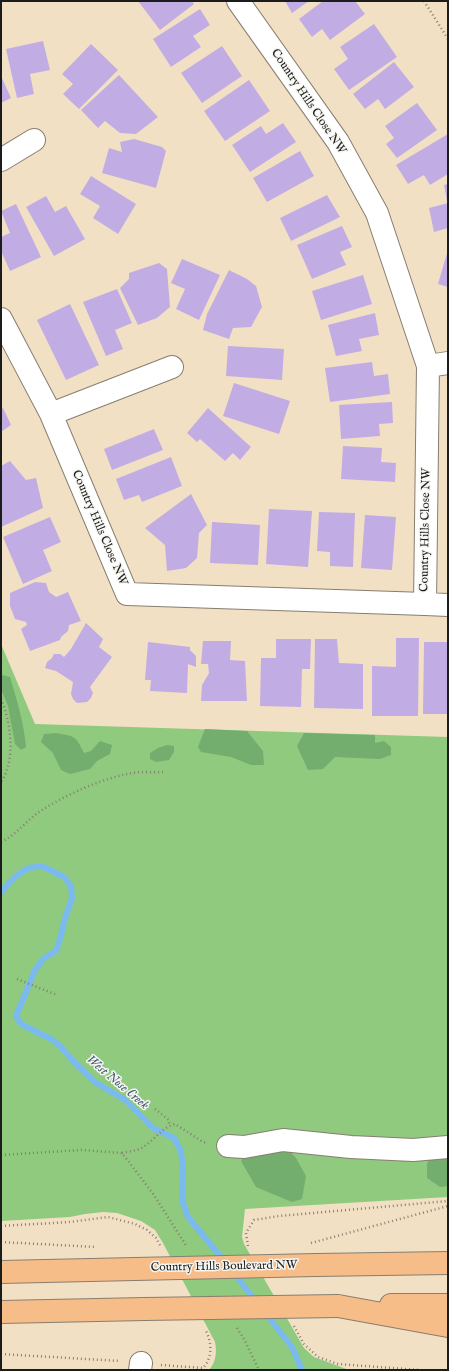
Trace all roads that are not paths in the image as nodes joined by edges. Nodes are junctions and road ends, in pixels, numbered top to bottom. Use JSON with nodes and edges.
{"nodes":[{"id":1,"x":238,"y":1,"type":"edge"},
{"id":2,"x":34,"y":140,"type":"dead end"},
{"id":3,"x":1,"y":160,"type":"edge"},
{"id":4,"x":1,"y":319,"type":"edge"},
{"id":5,"x":438,"y":365,"type":"edge"},
{"id":6,"x":172,"y":367,"type":"dead end"},
{"id":7,"x":51,"y":414,"type":"junction"},
{"id":8,"x":425,"y":604,"type":"junction"},
{"id":9,"x":448,"y":605,"type":"edge"},
{"id":10,"x":228,"y":1146,"type":"road end"},
{"id":11,"x":448,"y":1147,"type":"edge"},
{"id":12,"x":448,"y":1263,"type":"edge"},
{"id":13,"x":1,"y":1272,"type":"edge"},
{"id":14,"x":448,"y":1305,"type":"edge"},
{"id":15,"x":338,"y":1306,"type":"junction"},
{"id":16,"x":1,"y":1312,"type":"edge"},
{"id":17,"x":448,"y":1326,"type":"edge"}],
"edges":[{"from":1,"to":5,"type":"street","name":"Country Hills Close NW"},
{"from":2,"to":3,"type":"street"},
{"from":4,"to":7,"type":"street","name":"Country Hills Close NW"},
{"from":5,"to":8,"type":"street","name":"Country Hills Close NW"},
{"from":6,"to":7,"type":"street"},
{"from":7,"to":8,"type":"street","name":"Country Hills Close NW"},
{"from":8,"to":9,"type":"street"},
{"from":10,"to":11,"type":"street"},
{"from":12,"to":13,"type":"main road","name":"Country Hills Boulevard NW","bridge":true},
{"from":14,"to":15,"type":"main road"},
{"from":15,"to":16,"type":"main road","bridge":true},
{"from":15,"to":17,"type":"main road"}]}
